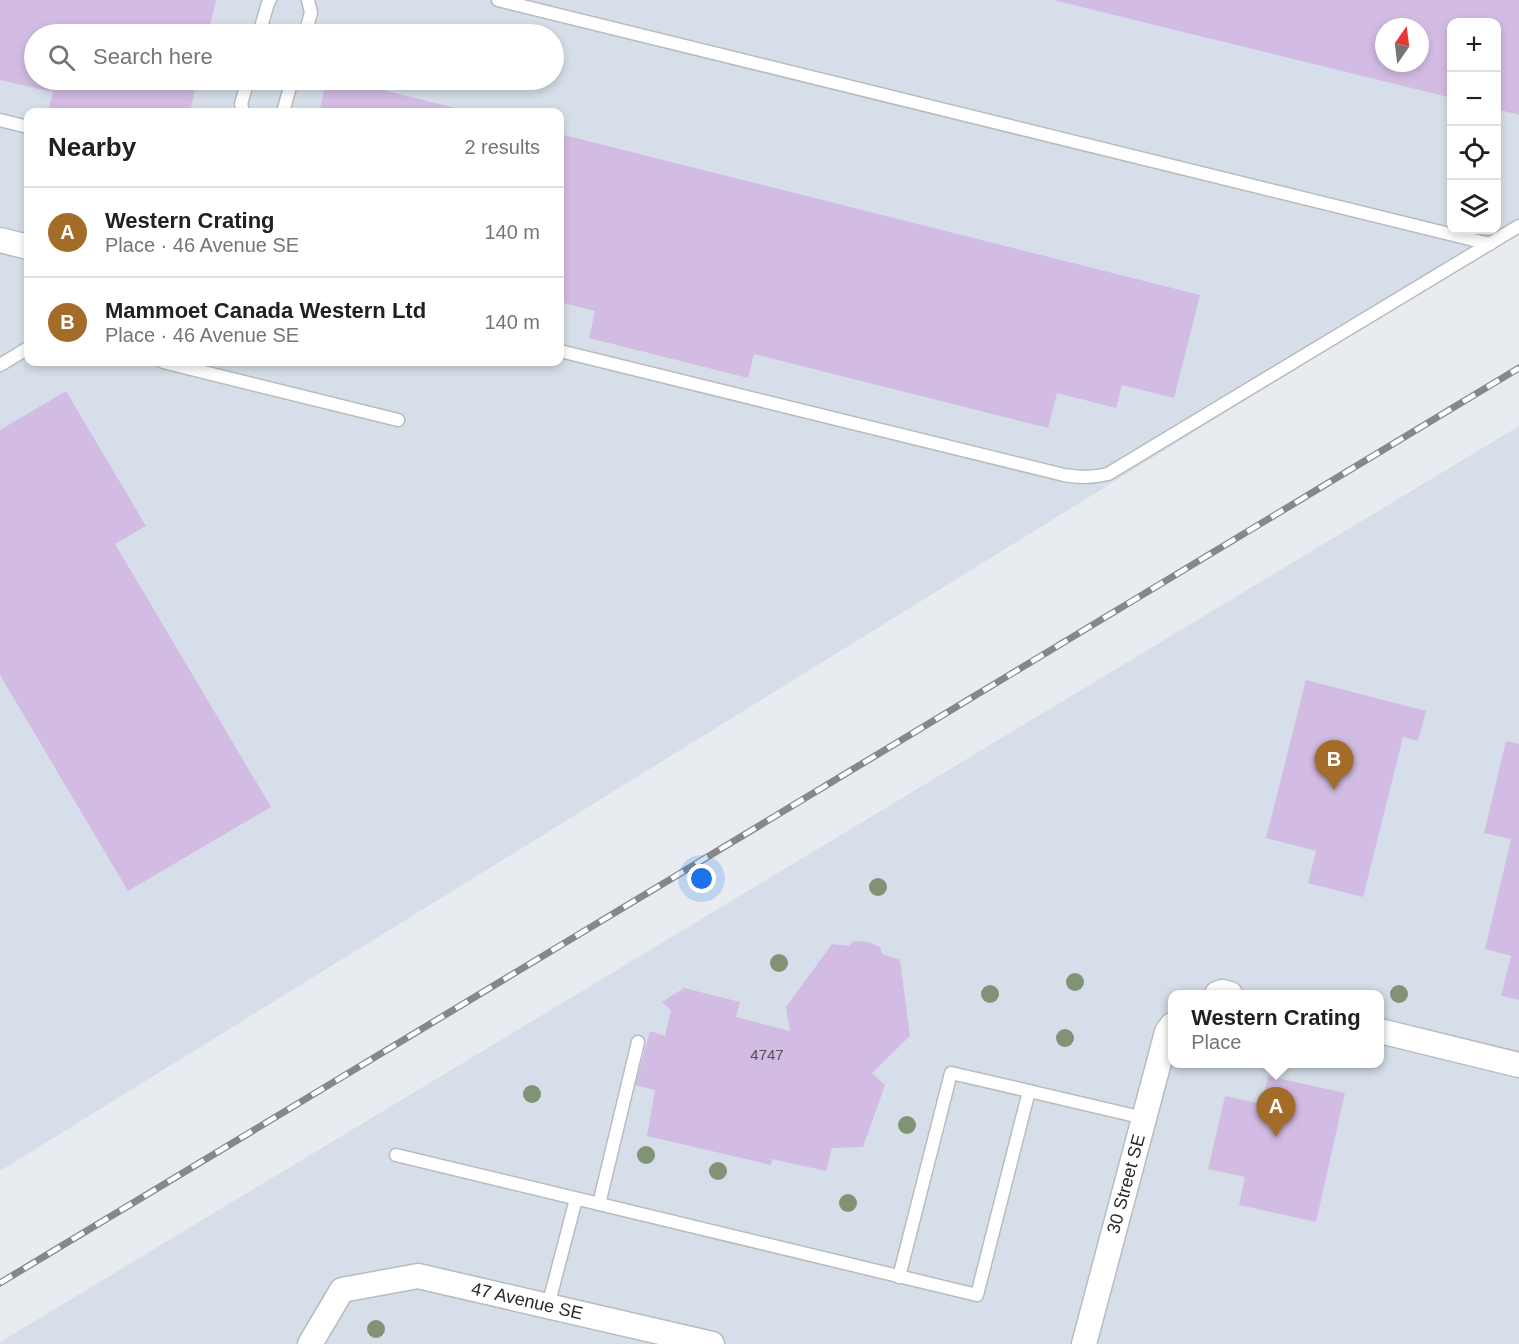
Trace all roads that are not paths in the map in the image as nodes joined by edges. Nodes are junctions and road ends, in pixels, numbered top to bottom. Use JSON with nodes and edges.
{"nodes":[{"id":1,"x":270,"y":0,"type":"edge"},
{"id":2,"x":308,"y":0,"type":"edge"},
{"id":3,"x":498,"y":0,"type":"edge"},
{"id":4,"x":262,"y":24,"type":"edge"},
{"id":5,"x":308,"y":24,"type":"edge"},
{"id":6,"x":245,"y":90,"type":"edge"},
{"id":7,"x":289,"y":90,"type":"edge"},
{"id":8,"x":242,"y":108,"type":"edge"},
{"id":9,"x":284,"y":108,"type":"edge"},
{"id":10,"x":0,"y":120,"type":"edge"},
{"id":11,"x":24,"y":126,"type":"edge"},
{"id":12,"x":1519,"y":226,"type":"edge"},
{"id":13,"x":0,"y":240,"type":"edge"},
{"id":14,"x":1490,"y":244,"type":"junction"},
{"id":15,"x":24,"y":246,"type":"edge"},
{"id":16,"x":24,"y":350,"type":"edge"},
{"id":17,"x":564,"y":352,"type":"edge"},
{"id":18,"x":0,"y":365,"type":"edge"},
{"id":19,"x":179,"y":366,"type":"edge"},
{"id":20,"x":398,"y":420,"type":"dead end"},
{"id":21,"x":1168,"y":1031,"type":"edge"},
{"id":22,"x":1384,"y":1032,"type":"edge"},
{"id":23,"x":638,"y":1042,"type":"dead end"},
{"id":24,"x":1519,"y":1065,"type":"edge"},
{"id":25,"x":1029,"y":1091,"type":"junction"},
{"id":26,"x":1144,"y":1118,"type":"junction"},
{"id":27,"x":396,"y":1155,"type":"dead end"},
{"id":28,"x":576,"y":1198,"type":"junction"},
{"id":29,"x":599,"y":1204,"type":"junction"},
{"id":30,"x":899,"y":1277,"type":"junction"},
{"id":31,"x":548,"y":1306,"type":"junction"},
{"id":32,"x":310,"y":1344,"type":"edge"},
{"id":33,"x":712,"y":1344,"type":"edge"},
{"id":34,"x":1084,"y":1344,"type":"edge"}],
"edges":[{"from":1,"to":4,"type":"lane"},
{"from":2,"to":5,"type":"lane"},
{"from":3,"to":14,"type":"lane"},
{"from":6,"to":8,"type":"lane"},
{"from":7,"to":9,"type":"lane"},
{"from":10,"to":11,"type":"lane"},
{"from":12,"to":14,"type":"lane"},
{"from":13,"to":15,"type":"street"},
{"from":14,"to":17,"type":"lane"},
{"from":16,"to":18,"type":"lane"},
{"from":19,"to":20,"type":"lane"},
{"from":21,"to":26,"type":"street","name":"30 Street SE"},
{"from":22,"to":24,"type":"street"},
{"from":23,"to":29,"type":"lane"},
{"from":25,"to":26,"type":"lane"},
{"from":25,"to":30,"type":"lane"},
{"from":25,"to":30,"type":"lane"},
{"from":26,"to":34,"type":"street","name":"30 Street SE"},
{"from":27,"to":28,"type":"lane"},
{"from":28,"to":29,"type":"lane"},
{"from":28,"to":31,"type":"lane"},
{"from":29,"to":30,"type":"lane"},
{"from":31,"to":32,"type":"street","name":"47 Avenue SE"},
{"from":31,"to":33,"type":"street","name":"47 Avenue SE"}]}
